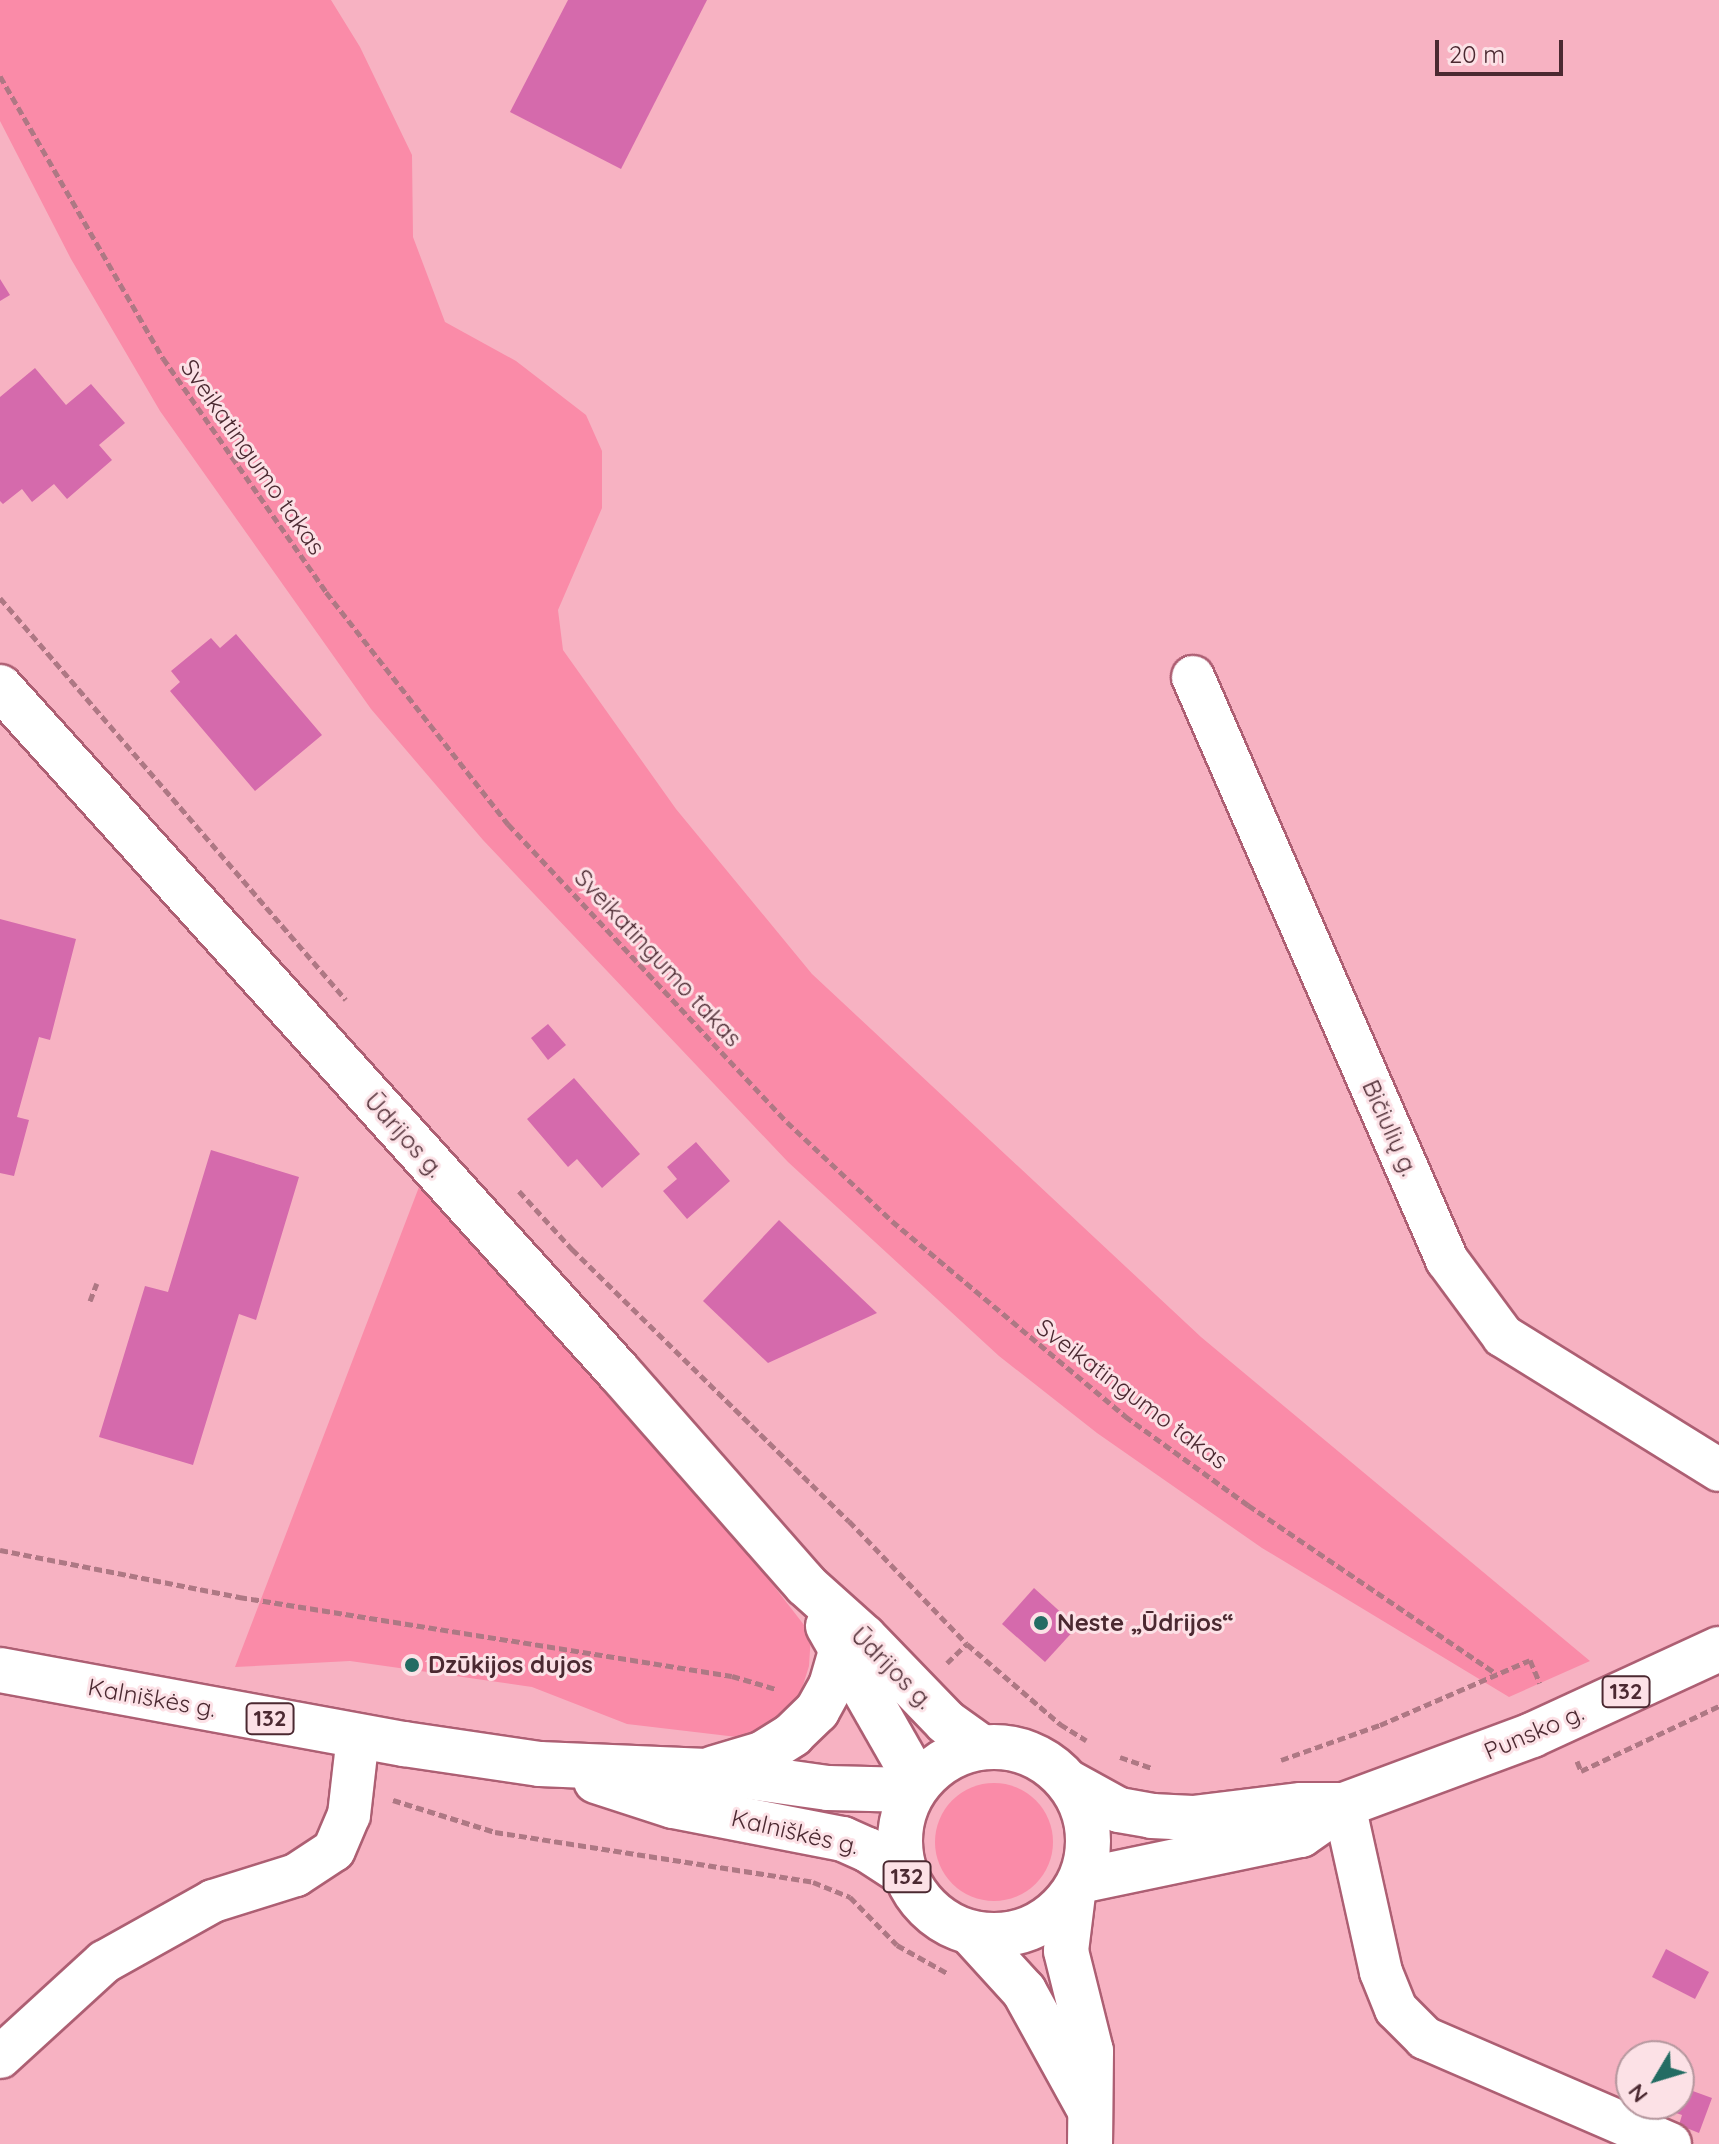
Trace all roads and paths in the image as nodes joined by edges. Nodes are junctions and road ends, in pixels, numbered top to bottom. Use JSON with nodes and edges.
{"nodes":[{"id":1,"x":0,"y":76,"type":"edge"},
{"id":2,"x":0,"y":598,"type":"edge"},
{"id":3,"x":1193,"y":677,"type":"dead end"},
{"id":4,"x":0,"y":687,"type":"edge"},
{"id":5,"x":351,"y":1005,"type":"dead end"},
{"id":6,"x":509,"y":1179,"type":"dead end"},
{"id":7,"x":97,"y":1283,"type":"dead end"},
{"id":8,"x":90,"y":1301,"type":"dead end"},
{"id":9,"x":1719,"y":1470,"type":"edge"},
{"id":10,"x":0,"y":1550,"type":"edge"},
{"id":11,"x":806,"y":1585,"type":"junction"},
{"id":12,"x":1719,"y":1649,"type":"edge"},
{"id":13,"x":841,"y":1651,"type":"junction"},
{"id":14,"x":0,"y":1670,"type":"edge"},
{"id":15,"x":1719,"y":1706,"type":"edge"},
{"id":16,"x":817,"y":1711,"type":"junction"},
{"id":17,"x":358,"y":1736,"type":"junction"},
{"id":18,"x":1096,"y":1746,"type":"dead end"},
{"id":19,"x":981,"y":1747,"type":"junction"},
{"id":20,"x":1620,"y":1752,"type":"dead end"},
{"id":21,"x":1108,"y":1753,"type":"dead end"},
{"id":22,"x":1280,"y":1761,"type":"dead end"},
{"id":23,"x":540,"y":1764,"type":"junction"},
{"id":24,"x":1164,"y":1770,"type":"dead end"},
{"id":25,"x":707,"y":1771,"type":"junction"},
{"id":26,"x":1068,"y":1782,"type":"junction"},
{"id":27,"x":916,"y":1787,"type":"junction"},
{"id":28,"x":352,"y":1791,"type":"junction"},
{"id":29,"x":1344,"y":1805,"type":"junction"},
{"id":30,"x":905,"y":1874,"type":"junction"},
{"id":31,"x":1076,"y":1887,"type":"junction"},
{"id":32,"x":971,"y":1933,"type":"junction"},
{"id":33,"x":960,"y":1978,"type":"dead end"},
{"id":34,"x":0,"y":2057,"type":"edge"},
{"id":35,"x":1089,"y":2127,"type":"edge"},
{"id":36,"x":1670,"y":2144,"type":"edge"}],
"edges":[{"from":1,"to":22,"type":"path","name":"Sveikatingumo takas"},
{"from":2,"to":5,"type":"path"},
{"from":3,"to":9,"type":"street","name":"Bičiulių g."},
{"from":4,"to":11,"type":"main road","name":"Ūdrijos g."},
{"from":6,"to":18,"type":"path"},
{"from":7,"to":8,"type":"path"},
{"from":10,"to":16,"type":"path"},
{"from":11,"to":13,"type":"main road","name":"Ūdrijos g."},
{"from":11,"to":19,"type":"main road","name":"Ūdrijos g."},
{"from":12,"to":29,"type":"main road","name":"Punsko g.","number":"132"},
{"from":13,"to":16,"type":"main road"},
{"from":13,"to":27,"type":"main road","name":"Ūdrijos g."},
{"from":14,"to":17,"type":"main road","name":"Kalniškės g.","number":"132"},
{"from":15,"to":20,"type":"path"},
{"from":16,"to":25,"type":"main road"},
{"from":17,"to":23,"type":"main road","name":"Kalniškės g.","number":"132"},
{"from":17,"to":28,"type":"street"},
{"from":19,"to":26,"type":"main road","name":"Punsko g.","number":"132"},
{"from":19,"to":27,"type":"main road","name":"Punsko g.","number":"132"},
{"from":21,"to":24,"type":"path"},
{"from":23,"to":25,"type":"main road","name":"Kalniškės g.","number":"132"},
{"from":23,"to":30,"type":"main road","name":"Kalniškės g.","number":"132"},
{"from":25,"to":27,"type":"main road","name":"Kalniškės g.","number":"132"},
{"from":26,"to":29,"type":"main road","name":"Punsko g.","number":"132"},
{"from":26,"to":31,"type":"main road","name":"Punsko g.","number":"132"},
{"from":27,"to":30,"type":"main road","name":"Punsko g.","number":"132"},
{"from":28,"to":33,"type":"path"},
{"from":28,"to":34,"type":"street"},
{"from":29,"to":31,"type":"main road","name":"Punsko g.","number":"132"},
{"from":29,"to":36,"type":"street"},
{"from":30,"to":32,"type":"main road","name":"Punsko g.","number":"132"},
{"from":31,"to":32,"type":"main road","name":"Punsko g.","number":"132"},
{"from":31,"to":35,"type":"main road"},
{"from":32,"to":35,"type":"main road"}]}
